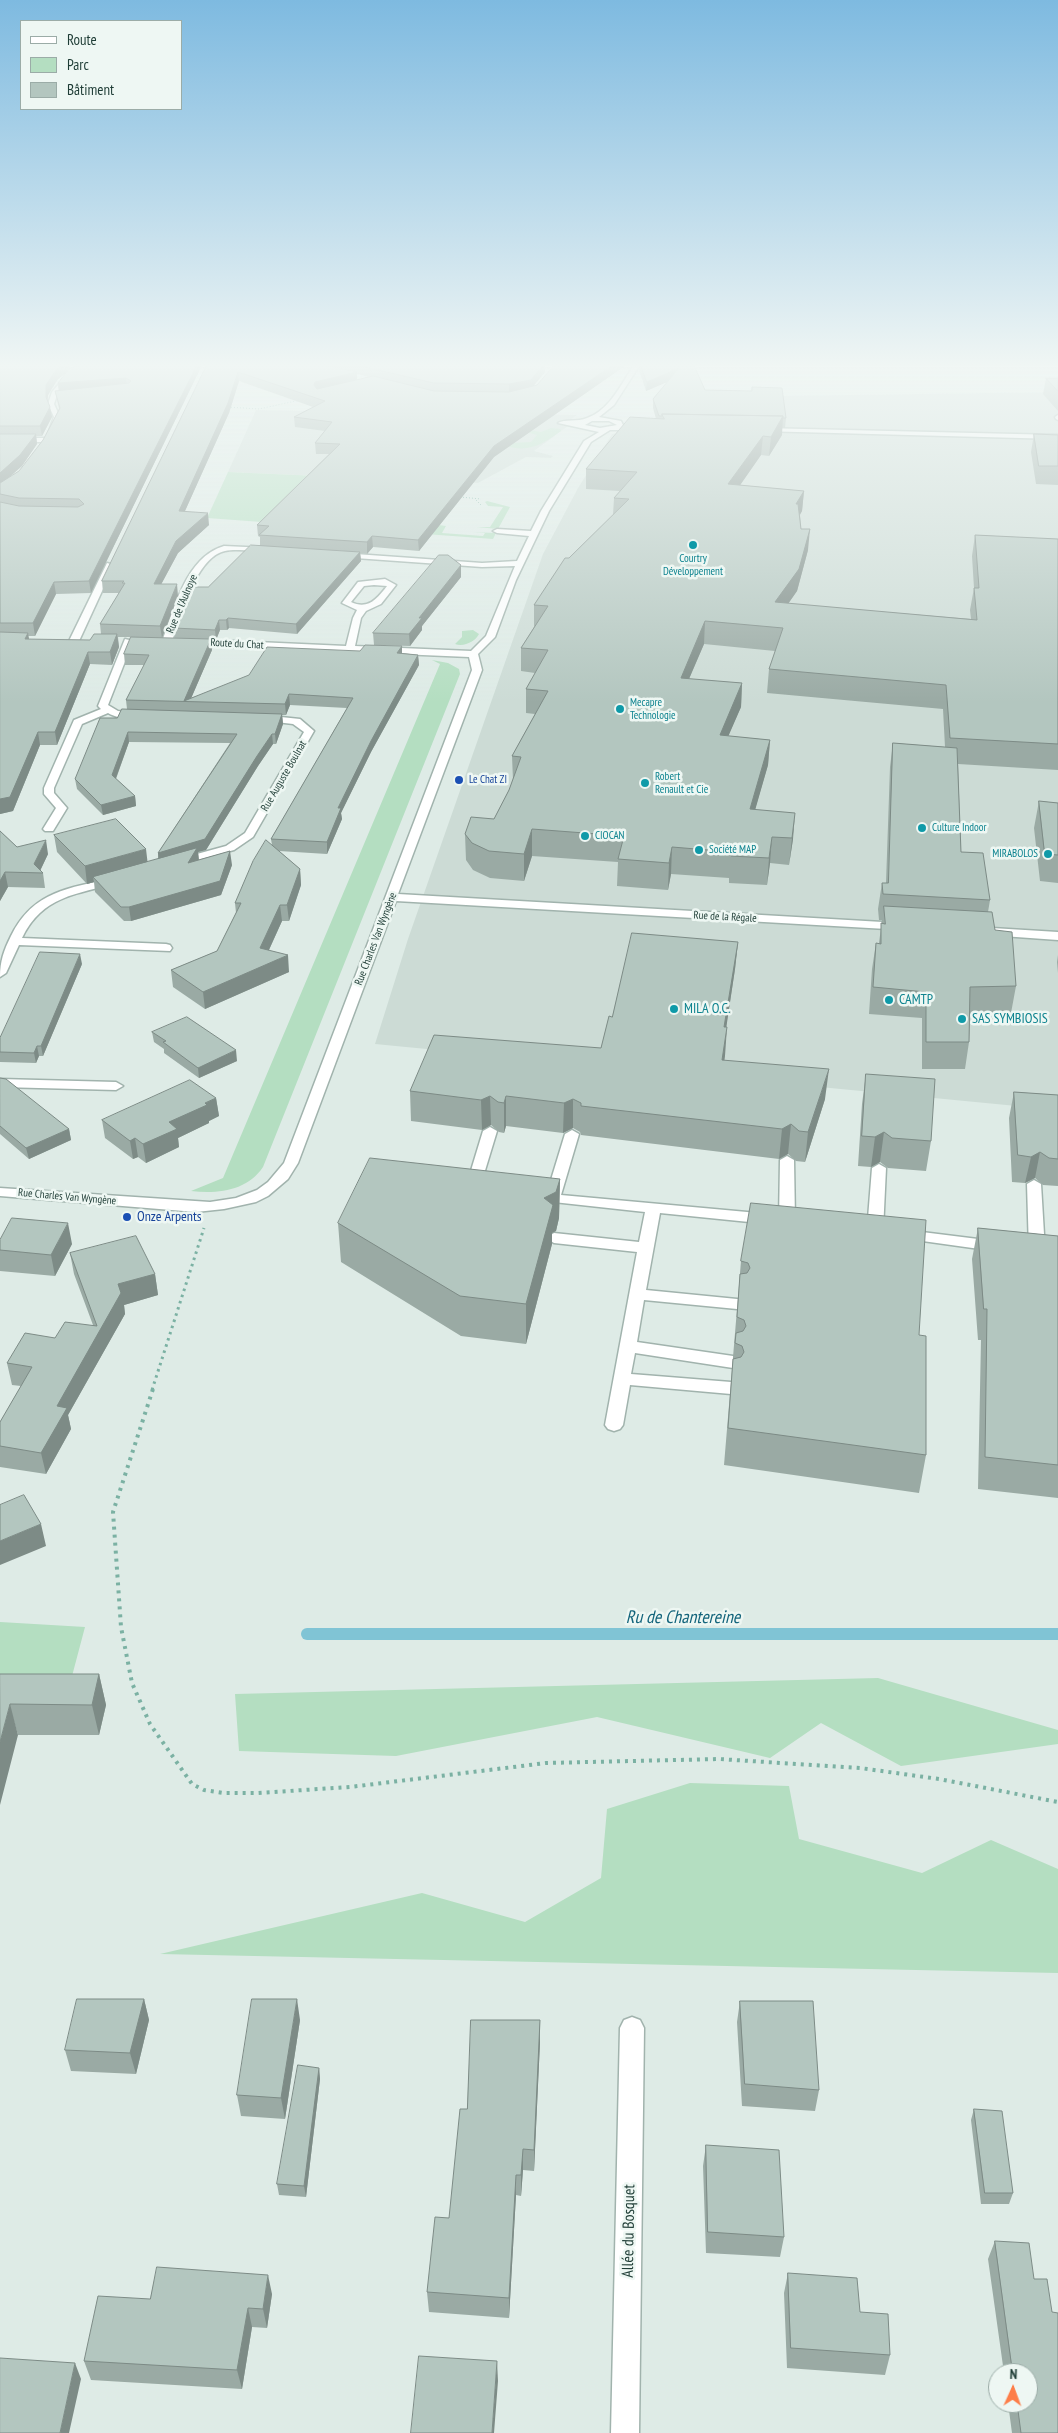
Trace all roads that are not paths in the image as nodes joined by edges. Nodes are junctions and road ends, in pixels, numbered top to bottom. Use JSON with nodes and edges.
{"nodes":[{"id":1,"x":567,"y":477,"type":"edge"},
{"id":2,"x":497,"y":531,"type":"dead end"},
{"id":3,"x":533,"y":534,"type":"junction"},
{"id":4,"x":278,"y":550,"type":"edge"},
{"id":5,"x":116,"y":553,"type":"edge"},
{"id":6,"x":335,"y":554,"type":"edge"},
{"id":7,"x":519,"y":563,"type":"junction"},
{"id":8,"x":394,"y":570,"type":"junction"},
{"id":9,"x":363,"y":608,"type":"junction"},
{"id":10,"x":74,"y":641,"type":"edge"},
{"id":11,"x":116,"y":641,"type":"edge"},
{"id":12,"x":170,"y":642,"type":"joint"},
{"id":13,"x":350,"y":649,"type":"junction"},
{"id":14,"x":474,"y":654,"type":"junction"},
{"id":15,"x":107,"y":710,"type":"junction"},
{"id":16,"x":152,"y":716,"type":"edge"},
{"id":17,"x":250,"y":718,"type":"edge"},
{"id":18,"x":48,"y":829,"type":"dead end"},
{"id":19,"x":168,"y":865,"type":"edge"},
{"id":20,"x":129,"y":876,"type":"edge"},
{"id":21,"x":392,"y":897,"type":"junction"},
{"id":22,"x":909,"y":927,"type":"edge"},
{"id":23,"x":979,"y":932,"type":"edge"},
{"id":24,"x":1058,"y":936,"type":"edge"},
{"id":25,"x":17,"y":941,"type":"junction"},
{"id":26,"x":166,"y":948,"type":"dead end"},
{"id":27,"x":0,"y":973,"type":"edge"},
{"id":28,"x":0,"y":1083,"type":"edge"},
{"id":29,"x":116,"y":1086,"type":"dead end"},
{"id":30,"x":490,"y":1131,"type":"dead end"},
{"id":31,"x":572,"y":1134,"type":"dead end"},
{"id":32,"x":787,"y":1160,"type":"dead end"},
{"id":33,"x":879,"y":1168,"type":"dead end"},
{"id":34,"x":1034,"y":1184,"type":"dead end"},
{"id":35,"x":473,"y":1188,"type":"edge"},
{"id":36,"x":0,"y":1192,"type":"edge"},
{"id":37,"x":527,"y":1196,"type":"edge"},
{"id":38,"x":553,"y":1198,"type":"junction"},
{"id":39,"x":653,"y":1208,"type":"junction"},
{"id":40,"x":856,"y":1229,"type":"edge"},
{"id":41,"x":875,"y":1231,"type":"junction"},
{"id":42,"x":554,"y":1238,"type":"edge"},
{"id":43,"x":646,"y":1248,"type":"junction"},
{"id":44,"x":638,"y":1294,"type":"junction"},
{"id":45,"x":737,"y":1304,"type":"edge"},
{"id":46,"x":628,"y":1346,"type":"junction"},
{"id":47,"x":733,"y":1362,"type":"edge"},
{"id":48,"x":623,"y":1379,"type":"junction"},
{"id":49,"x":731,"y":1388,"type":"edge"},
{"id":50,"x":614,"y":1425,"type":"dead end"},
{"id":51,"x":632,"y":2028,"type":"dead end"},
{"id":52,"x":625,"y":2433,"type":"edge"}],
"edges":[{"from":1,"to":3,"type":"street"},
{"from":2,"to":3,"type":"street"},
{"from":3,"to":7,"type":"street"},
{"from":4,"to":12,"type":"street","name":"Rue de l'Aulnoye"},
{"from":5,"to":10,"type":"street"},
{"from":6,"to":8,"type":"street"},
{"from":7,"to":8,"type":"street"},
{"from":7,"to":14,"type":"street"},
{"from":8,"to":9,"type":"street"},
{"from":8,"to":9,"type":"street"},
{"from":9,"to":13,"type":"street"},
{"from":11,"to":15,"type":"street"},
{"from":12,"to":13,"type":"street","name":"Route du Chat"},
{"from":13,"to":14,"type":"street","name":"Route du Chat"},
{"from":14,"to":21,"type":"street","name":"Rue Charles Van Wyngène"},
{"from":15,"to":16,"type":"street"},
{"from":15,"to":18,"type":"street"},
{"from":17,"to":19,"type":"street","name":"Rue Auguste Boulnat"},
{"from":20,"to":25,"type":"street"},
{"from":21,"to":22,"type":"street","name":"Rue de la Régale"},
{"from":21,"to":36,"type":"street","name":"Rue Charles Van Wyngène"},
{"from":23,"to":24,"type":"street"},
{"from":25,"to":26,"type":"street"},
{"from":25,"to":27,"type":"street"},
{"from":28,"to":29,"type":"street"},
{"from":30,"to":35,"type":"street"},
{"from":31,"to":38,"type":"street"},
{"from":32,"to":39,"type":"street"},
{"from":33,"to":41,"type":"street"},
{"from":34,"to":41,"type":"street"},
{"from":37,"to":38,"type":"street"},
{"from":38,"to":39,"type":"street"},
{"from":39,"to":43,"type":"street"},
{"from":40,"to":41,"type":"street"},
{"from":42,"to":43,"type":"street"},
{"from":43,"to":44,"type":"street"},
{"from":44,"to":45,"type":"street"},
{"from":44,"to":46,"type":"street"},
{"from":46,"to":47,"type":"street"},
{"from":46,"to":48,"type":"street"},
{"from":48,"to":49,"type":"street"},
{"from":48,"to":50,"type":"street"},
{"from":51,"to":52,"type":"street","name":"Allée du Bosquet"}]}
